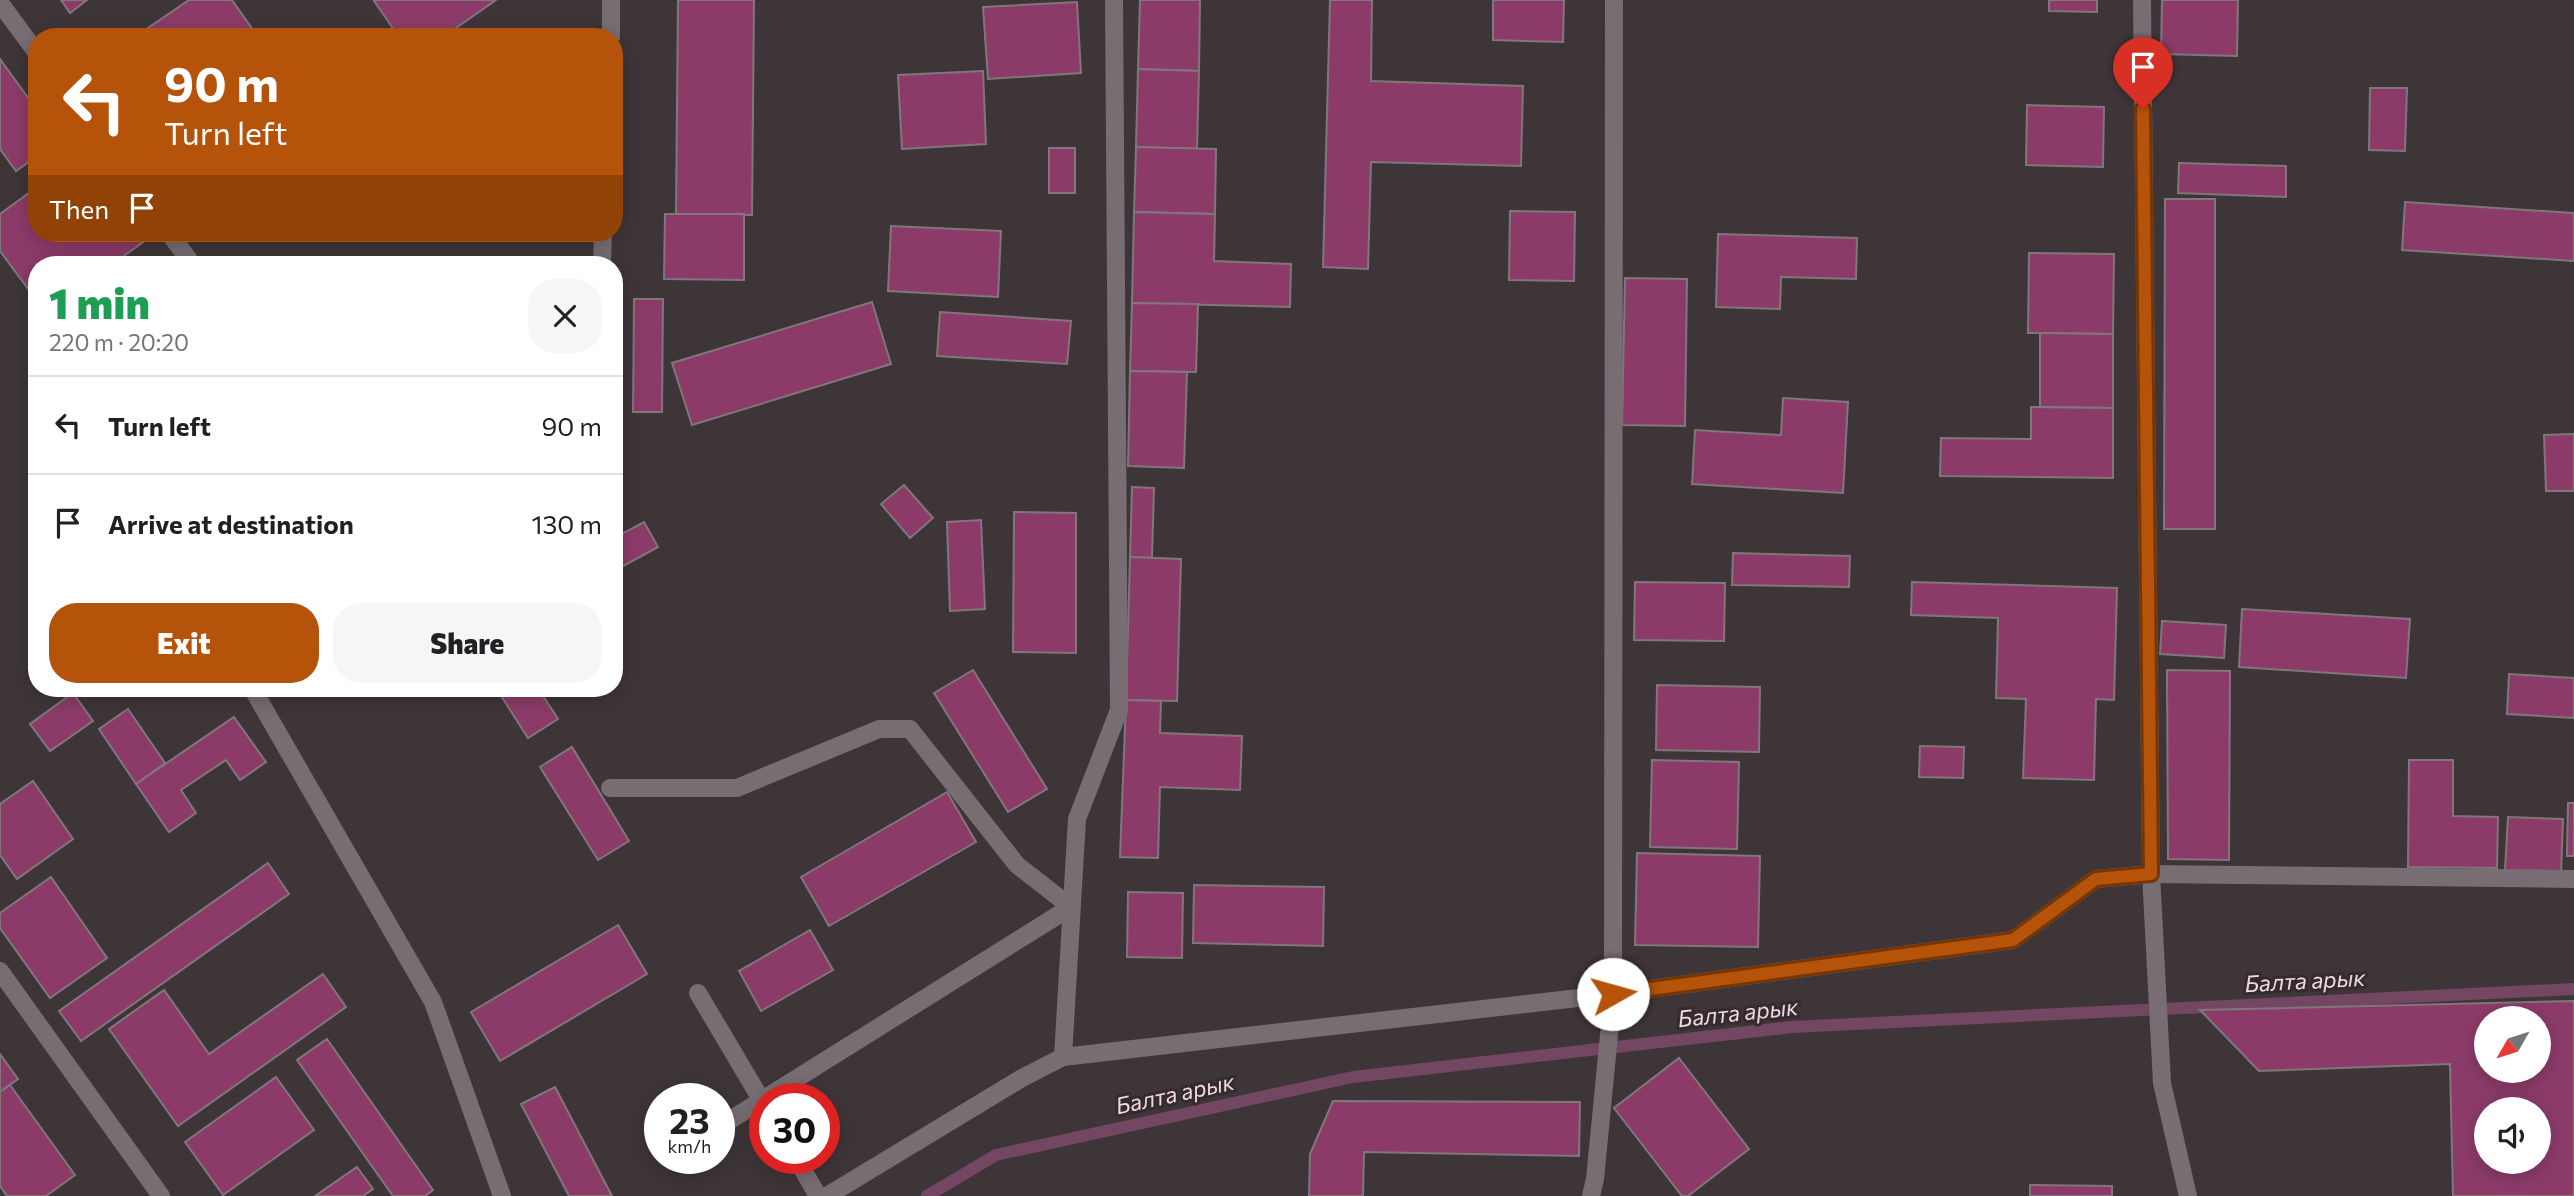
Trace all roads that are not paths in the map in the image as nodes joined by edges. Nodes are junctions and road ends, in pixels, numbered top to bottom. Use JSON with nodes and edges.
{"nodes":[{"id":1,"x":611,"y":0,"type":"edge"},
{"id":2,"x":1114,"y":0,"type":"edge"},
{"id":3,"x":1614,"y":0,"type":"edge"},
{"id":4,"x":2142,"y":0,"type":"edge"},
{"id":5,"x":0,"y":3,"type":"edge"},
{"id":6,"x":611,"y":28,"type":"edge"},
{"id":7,"x":28,"y":41,"type":"edge"},
{"id":8,"x":256,"y":697,"type":"edge"},
{"id":9,"x":610,"y":788,"type":"dead end"},
{"id":10,"x":2151,"y":874,"type":"junction"},
{"id":11,"x":2574,"y":879,"type":"edge"},
{"id":12,"x":1071,"y":907,"type":"junction"},
{"id":13,"x":0,"y":971,"type":"edge"},
{"id":14,"x":698,"y":993,"type":"dead end"},
{"id":15,"x":1613,"y":994,"type":"junction"},
{"id":16,"x":1063,"y":1057,"type":"junction"},
{"id":17,"x":751,"y":1083,"type":"edge"},
{"id":18,"x":735,"y":1117,"type":"edge"},
{"id":19,"x":805,"y":1174,"type":"edge"},
{"id":20,"x":161,"y":1196,"type":"edge"},
{"id":21,"x":502,"y":1196,"type":"edge"},
{"id":22,"x":818,"y":1196,"type":"edge"},
{"id":23,"x":827,"y":1196,"type":"edge"},
{"id":24,"x":1591,"y":1196,"type":"edge"},
{"id":25,"x":2188,"y":1196,"type":"edge"}],
"edges":[{"from":1,"to":6,"type":"street"},
{"from":2,"to":12,"type":"street"},
{"from":3,"to":15,"type":"street"},
{"from":4,"to":10,"type":"street"},
{"from":5,"to":7,"type":"street"},
{"from":8,"to":21,"type":"street"},
{"from":9,"to":12,"type":"street"},
{"from":10,"to":11,"type":"street"},
{"from":10,"to":15,"type":"street"},
{"from":10,"to":25,"type":"street"},
{"from":12,"to":16,"type":"street"},
{"from":12,"to":18,"type":"street"},
{"from":13,"to":20,"type":"street"},
{"from":14,"to":17,"type":"street"},
{"from":15,"to":16,"type":"street"},
{"from":15,"to":24,"type":"street"},
{"from":16,"to":23,"type":"street"},
{"from":19,"to":22,"type":"street"}]}
